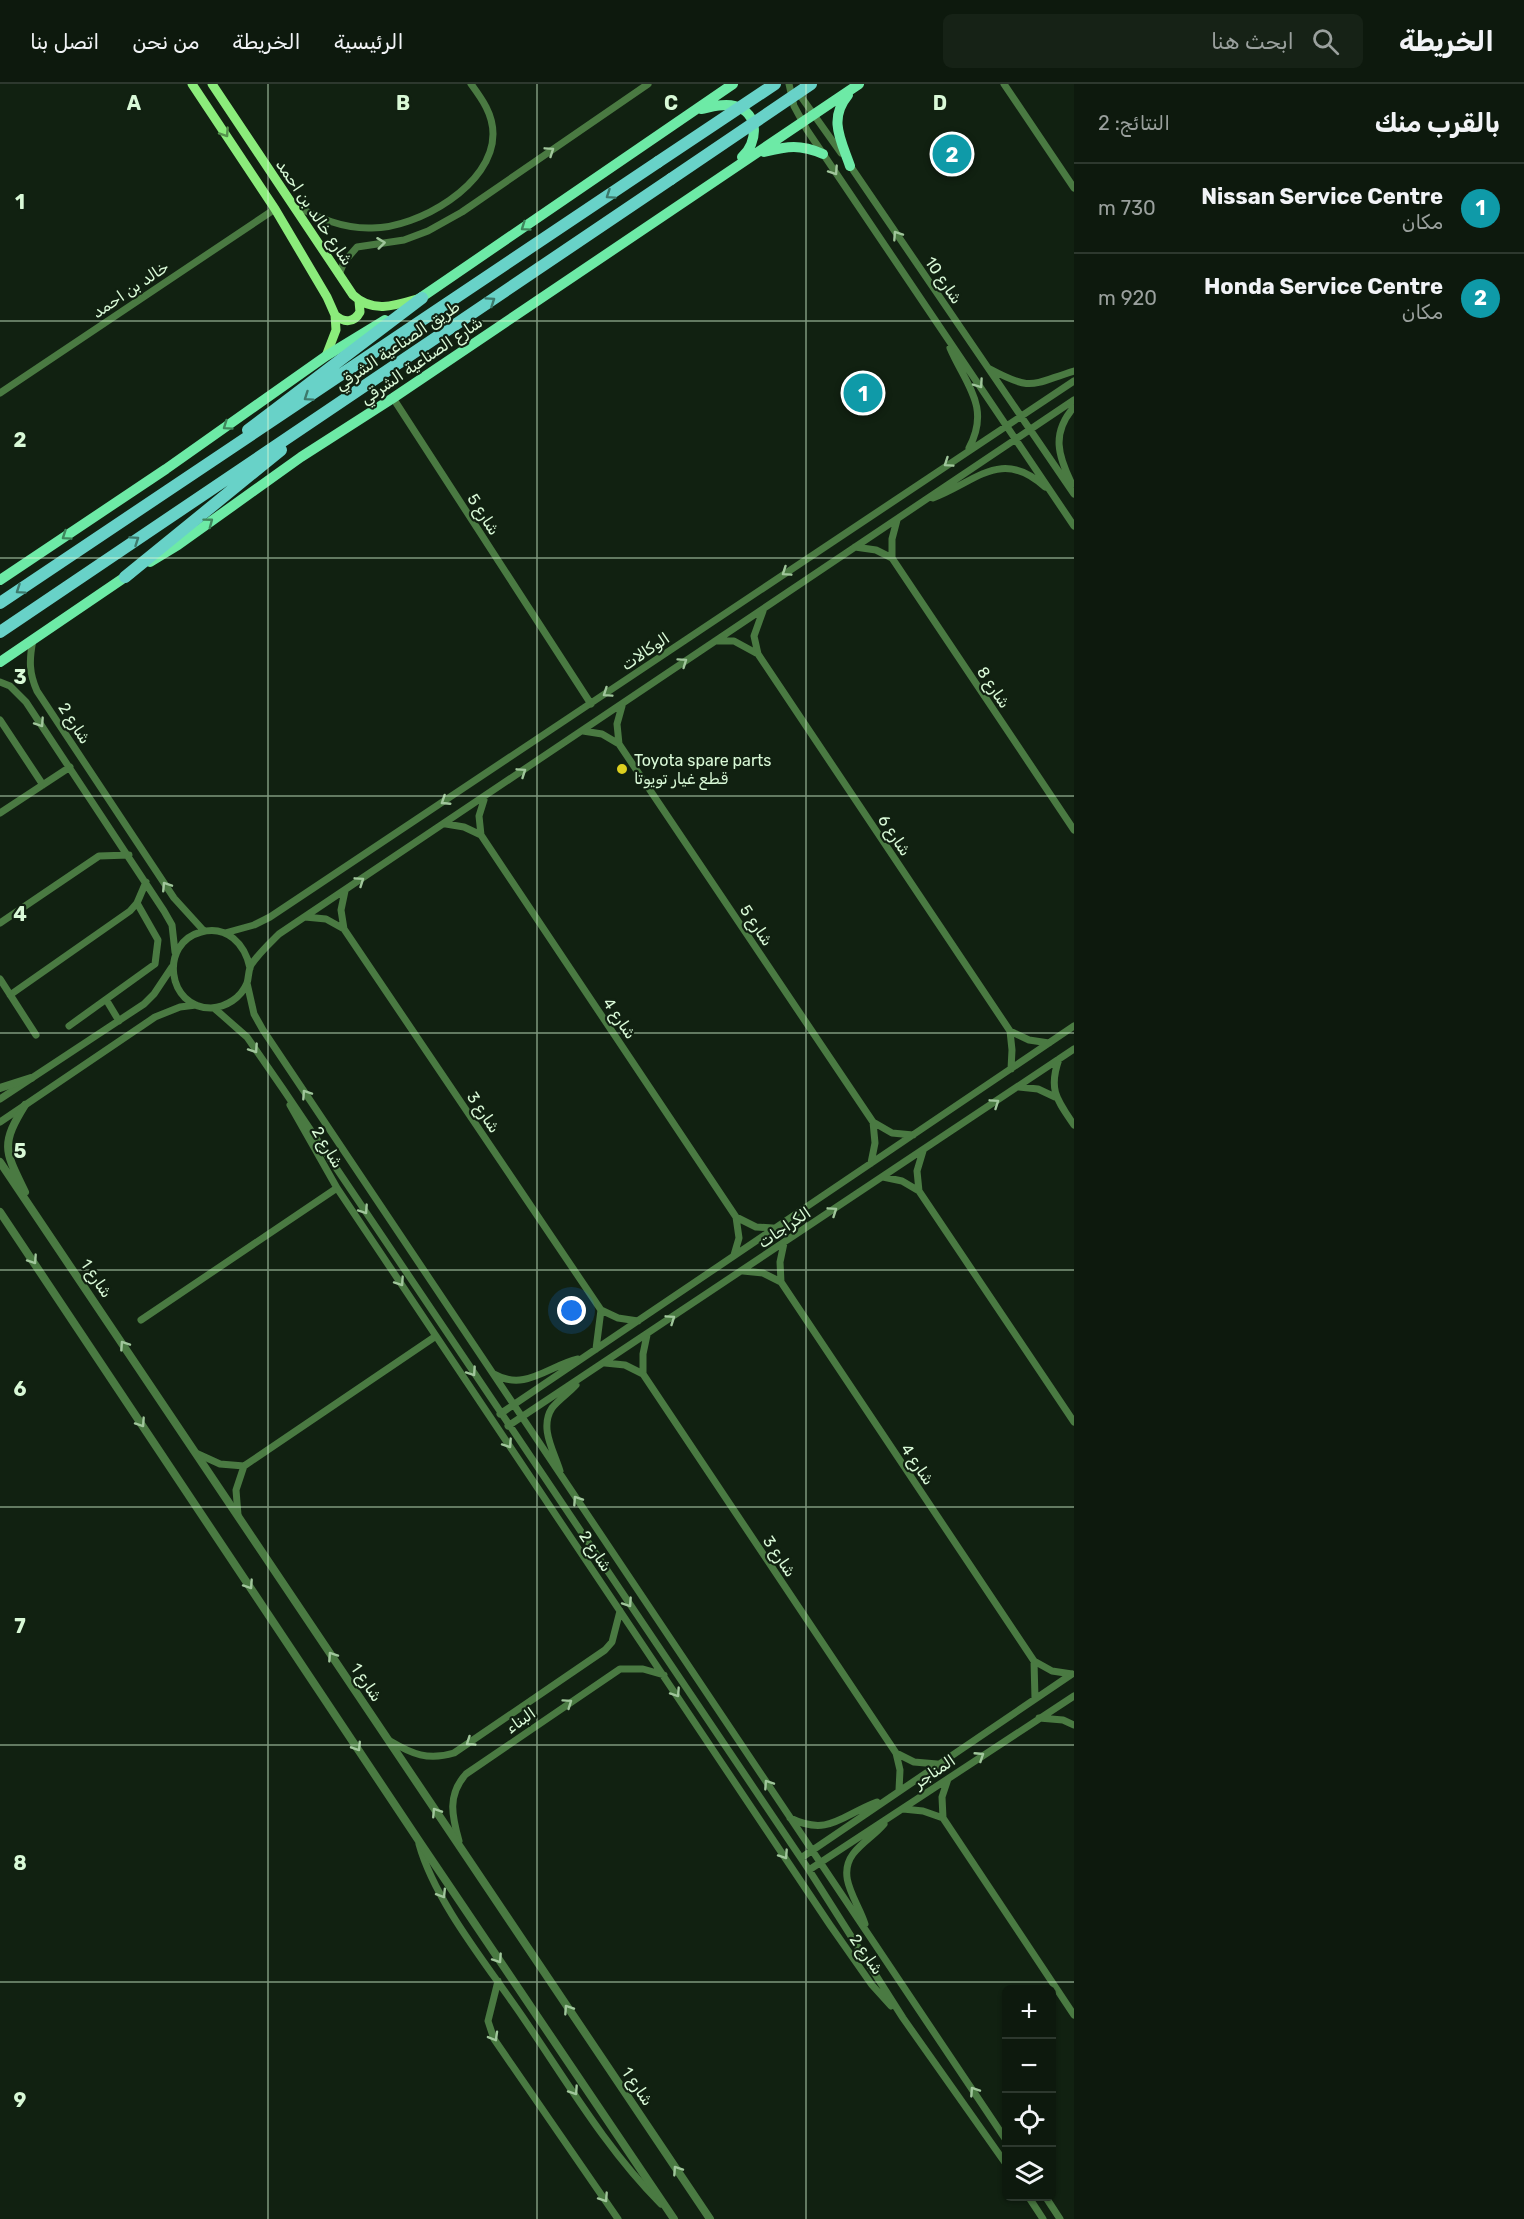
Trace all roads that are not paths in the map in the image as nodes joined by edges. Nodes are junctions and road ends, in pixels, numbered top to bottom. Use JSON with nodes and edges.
{"nodes":[{"id":1,"x":192,"y":84,"type":"edge"},
{"id":2,"x":212,"y":84,"type":"edge"},
{"id":3,"x":471,"y":84,"type":"edge"},
{"id":4,"x":648,"y":84,"type":"edge"},
{"id":5,"x":733,"y":84,"type":"edge"},
{"id":6,"x":775,"y":84,"type":"edge"},
{"id":7,"x":787,"y":84,"type":"edge"},
{"id":8,"x":811,"y":84,"type":"edge"},
{"id":9,"x":1004,"y":84,"type":"edge"},
{"id":10,"x":857,"y":85,"type":"edge"},
{"id":11,"x":694,"y":111,"type":"junction"},
{"id":12,"x":814,"y":114,"type":"junction"},
{"id":13,"x":802,"y":122,"type":"junction"},
{"id":14,"x":755,"y":154,"type":"junction"},
{"id":15,"x":823,"y":154,"type":"junction"},
{"id":16,"x":850,"y":166,"type":"junction"},
{"id":17,"x":723,"y":176,"type":"junction"},
{"id":18,"x":1074,"y":188,"type":"edge"},
{"id":19,"x":289,"y":202,"type":"junction"},
{"id":20,"x":275,"y":208,"type":"junction"},
{"id":21,"x":339,"y":275,"type":"junction"},
{"id":22,"x":422,"y":298,"type":"junction"},
{"id":23,"x":359,"y":301,"type":"junction"},
{"id":24,"x":335,"y":315,"type":"junction"},
{"id":25,"x":944,"y":334,"type":"junction"},
{"id":26,"x":327,"y":356,"type":"junction"},
{"id":27,"x":987,"y":367,"type":"junction"},
{"id":28,"x":1074,"y":371,"type":"edge"},
{"id":29,"x":1074,"y":381,"type":"edge"},
{"id":30,"x":0,"y":393,"type":"edge"},
{"id":31,"x":393,"y":398,"type":"junction"},
{"id":32,"x":1074,"y":400,"type":"edge"},
{"id":33,"x":1074,"y":407,"type":"edge"},
{"id":34,"x":1021,"y":416,"type":"junction"},
{"id":35,"x":1007,"y":424,"type":"junction"},
{"id":36,"x":304,"y":429,"type":"junction"},
{"id":37,"x":1030,"y":429,"type":"junction"},
{"id":38,"x":1016,"y":438,"type":"junction"},
{"id":39,"x":968,"y":450,"type":"junction"},
{"id":40,"x":208,"y":464,"type":"junction"},
{"id":41,"x":1074,"y":489,"type":"edge"},
{"id":42,"x":1074,"y":494,"type":"edge"},
{"id":43,"x":1053,"y":495,"type":"junction"},
{"id":44,"x":920,"y":504,"type":"junction"},
{"id":45,"x":897,"y":519,"type":"junction"},
{"id":46,"x":1074,"y":526,"type":"edge"},
{"id":47,"x":855,"y":547,"type":"junction"},
{"id":48,"x":892,"y":558,"type":"junction"},
{"id":49,"x":125,"y":577,"type":"junction"},
{"id":50,"x":0,"y":580,"type":"edge"},
{"id":51,"x":0,"y":603,"type":"edge"},
{"id":52,"x":764,"y":609,"type":"junction"},
{"id":53,"x":0,"y":632,"type":"edge"},
{"id":54,"x":33,"y":639,"type":"junction"},
{"id":55,"x":714,"y":641,"type":"junction"},
{"id":56,"x":758,"y":654,"type":"junction"},
{"id":57,"x":0,"y":662,"type":"edge"},
{"id":58,"x":0,"y":682,"type":"edge"},
{"id":59,"x":591,"y":704,"type":"junction"},
{"id":60,"x":622,"y":705,"type":"junction"},
{"id":61,"x":0,"y":720,"type":"edge"},
{"id":62,"x":583,"y":731,"type":"junction"},
{"id":63,"x":619,"y":744,"type":"junction"},
{"id":64,"x":69,"y":767,"type":"junction"},
{"id":65,"x":43,"y":785,"type":"junction"},
{"id":66,"x":485,"y":797,"type":"junction"},
{"id":67,"x":0,"y":813,"type":"edge"},
{"id":68,"x":445,"y":824,"type":"junction"},
{"id":69,"x":1074,"y":830,"type":"edge"},
{"id":70,"x":481,"y":835,"type":"junction"},
{"id":71,"x":129,"y":855,"type":"junction"},
{"id":72,"x":146,"y":882,"type":"junction"},
{"id":73,"x":345,"y":891,"type":"junction"},
{"id":74,"x":137,"y":903,"type":"junction"},
{"id":75,"x":305,"y":917,"type":"junction"},
{"id":76,"x":0,"y":923,"type":"edge"},
{"id":77,"x":344,"y":929,"type":"junction"},
{"id":78,"x":204,"y":931,"type":"junction"},
{"id":79,"x":225,"y":933,"type":"junction"},
{"id":80,"x":175,"y":954,"type":"junction"},
{"id":81,"x":172,"y":966,"type":"junction"},
{"id":82,"x":250,"y":968,"type":"junction"},
{"id":83,"x":0,"y":979,"type":"edge"},
{"id":84,"x":247,"y":984,"type":"junction"},
{"id":85,"x":10,"y":995,"type":"junction"},
{"id":86,"x":107,"y":1001,"type":"junction"},
{"id":87,"x":196,"y":1005,"type":"junction"},
{"id":88,"x":214,"y":1008,"type":"junction"},
{"id":89,"x":119,"y":1021,"type":"junction"},
{"id":90,"x":69,"y":1026,"type":"dead end"},
{"id":91,"x":1074,"y":1026,"type":"edge"},
{"id":92,"x":1010,"y":1031,"type":"junction"},
{"id":93,"x":36,"y":1035,"type":"dead end"},
{"id":94,"x":1049,"y":1043,"type":"junction"},
{"id":95,"x":1074,"y":1049,"type":"edge"},
{"id":96,"x":1059,"y":1059,"type":"junction"},
{"id":97,"x":1011,"y":1069,"type":"junction"},
{"id":98,"x":31,"y":1078,"type":"junction"},
{"id":99,"x":1019,"y":1087,"type":"junction"},
{"id":100,"x":0,"y":1088,"type":"edge"},
{"id":101,"x":283,"y":1089,"type":"junction"},
{"id":102,"x":1055,"y":1097,"type":"junction"},
{"id":103,"x":0,"y":1099,"type":"edge"},
{"id":104,"x":25,"y":1105,"type":"junction"},
{"id":105,"x":0,"y":1122,"type":"edge"},
{"id":106,"x":873,"y":1122,"type":"junction"},
{"id":107,"x":1074,"y":1125,"type":"edge"},
{"id":108,"x":913,"y":1135,"type":"junction"},
{"id":109,"x":923,"y":1151,"type":"junction"},
{"id":110,"x":0,"y":1162,"type":"edge"},
{"id":111,"x":870,"y":1164,"type":"junction"},
{"id":112,"x":883,"y":1178,"type":"junction"},
{"id":113,"x":337,"y":1188,"type":"junction"},
{"id":114,"x":919,"y":1191,"type":"junction"},
{"id":115,"x":0,"y":1212,"type":"edge"},
{"id":116,"x":736,"y":1217,"type":"junction"},
{"id":117,"x":38,"y":1219,"type":"junction"},
{"id":118,"x":775,"y":1228,"type":"junction"},
{"id":119,"x":784,"y":1243,"type":"junction"},
{"id":120,"x":733,"y":1257,"type":"junction"},
{"id":121,"x":743,"y":1270,"type":"junction"},
{"id":122,"x":781,"y":1282,"type":"junction"},
{"id":123,"x":601,"y":1310,"type":"junction"},
{"id":124,"x":141,"y":1320,"type":"dead end"},
{"id":125,"x":638,"y":1321,"type":"junction"},
{"id":126,"x":647,"y":1335,"type":"junction"},
{"id":127,"x":436,"y":1336,"type":"junction"},
{"id":128,"x":596,"y":1349,"type":"junction"},
{"id":129,"x":584,"y":1357,"type":"junction"},
{"id":130,"x":605,"y":1363,"type":"junction"},
{"id":131,"x":492,"y":1374,"type":"junction"},
{"id":132,"x":643,"y":1374,"type":"junction"},
{"id":133,"x":582,"y":1378,"type":"junction"},
{"id":134,"x":513,"y":1405,"type":"junction"},
{"id":135,"x":500,"y":1414,"type":"junction"},
{"id":136,"x":521,"y":1416,"type":"junction"},
{"id":137,"x":1074,"y":1422,"type":"edge"},
{"id":138,"x":508,"y":1426,"type":"junction"},
{"id":139,"x":198,"y":1454,"type":"junction"},
{"id":140,"x":244,"y":1466,"type":"junction"},
{"id":141,"x":561,"y":1477,"type":"junction"},
{"id":142,"x":238,"y":1516,"type":"junction"},
{"id":143,"x":620,"y":1611,"type":"junction"},
{"id":144,"x":1034,"y":1661,"type":"junction"},
{"id":145,"x":1073,"y":1673,"type":"edge"},
{"id":146,"x":664,"y":1675,"type":"junction"},
{"id":147,"x":1074,"y":1696,"type":"edge"},
{"id":148,"x":1035,"y":1699,"type":"junction"},
{"id":149,"x":1039,"y":1718,"type":"junction"},
{"id":150,"x":1074,"y":1725,"type":"edge"},
{"id":151,"x":388,"y":1739,"type":"junction"},
{"id":152,"x":896,"y":1753,"type":"junction"},
{"id":153,"x":937,"y":1764,"type":"junction"},
{"id":154,"x":949,"y":1777,"type":"junction"},
{"id":155,"x":899,"y":1790,"type":"junction"},
{"id":156,"x":888,"y":1797,"type":"junction"},
{"id":157,"x":903,"y":1809,"type":"junction"},
{"id":158,"x":790,"y":1817,"type":"junction"},
{"id":159,"x":889,"y":1818,"type":"junction"},
{"id":160,"x":943,"y":1818,"type":"junction"},
{"id":161,"x":419,"y":1841,"type":"junction"},
{"id":162,"x":461,"y":1850,"type":"junction"},
{"id":163,"x":812,"y":1850,"type":"junction"},
{"id":164,"x":801,"y":1858,"type":"junction"},
{"id":165,"x":820,"y":1862,"type":"junction"},
{"id":166,"x":809,"y":1870,"type":"junction"},
{"id":167,"x":867,"y":1932,"type":"junction"},
{"id":168,"x":498,"y":1981,"type":"junction"},
{"id":169,"x":1074,"y":2015,"type":"edge"},
{"id":170,"x":903,"y":2019,"type":"junction"},
{"id":171,"x":1002,"y":2134,"type":"edge"},
{"id":172,"x":1002,"y":2158,"type":"edge"},
{"id":173,"x":1031,"y":2201,"type":"edge"},
{"id":174,"x":1048,"y":2201,"type":"edge"},
{"id":175,"x":673,"y":2217,"type":"edge"},
{"id":176,"x":618,"y":2219,"type":"edge"},
{"id":177,"x":710,"y":2219,"type":"edge"},
{"id":178,"x":1043,"y":2219,"type":"edge"},
{"id":179,"x":1060,"y":2219,"type":"edge"}],
"edges":[{"from":1,"to":20,"type":"main road","name":"شارع خالد بن احمد","one_way":true},
{"from":2,"to":19,"type":"main road","name":"شارع خالد بن احمد"},
{"from":3,"to":19,"type":"street"},
{"from":21,"to":4,"type":"street","one_way":true},
{"from":5,"to":11,"type":"main road"},
{"from":6,"to":40,"type":"highway","name":"طريق الصناعية الشرقي","one_way":true,"bridge":true},
{"from":7,"to":12,"type":"street","name":"شارع 10"},
{"from":7,"to":13,"type":"street","name":"شارع 10"},
{"from":36,"to":8,"type":"highway","name":"طريق الصناعية الشرقي","one_way":true,"bridge":true},
{"from":9,"to":18,"type":"street"},
{"from":10,"to":12,"type":"main road","name":"شارع الصناعية الشرقي"},
{"from":10,"to":16,"type":"main road"},
{"from":11,"to":17,"type":"main road"},
{"from":11,"to":22,"type":"main road","one_way":true},
{"from":12,"to":13,"type":"main road","name":"شارع الصناعية الشرقي"},
{"from":12,"to":16,"type":"street","name":"شارع 10"},
{"from":13,"to":14,"type":"main road","name":"شارع الصناعية الشرقي"},
{"from":13,"to":15,"type":"street","name":"شارع 10"},
{"from":14,"to":15,"type":"main road"},
{"from":14,"to":17,"type":"main road","name":"شارع الصناعية الشرقي"},
{"from":15,"to":25,"type":"street","name":"شارع 10","one_way":true},
{"from":27,"to":16,"type":"street","name":"شارع 10","one_way":true},
{"from":17,"to":31,"type":"main road","name":"شارع الصناعية الشرقي"},
{"from":19,"to":21,"type":"main road","name":"شارع خالد بن احمد"},
{"from":20,"to":24,"type":"main road","name":"شارع خالد بن احمد"},
{"from":20,"to":30,"type":"street","name":"خالد بن احمد"},
{"from":21,"to":23,"type":"main road","name":"شارع خالد بن احمد"},
{"from":22,"to":23,"type":"main road"},
{"from":22,"to":26,"type":"main road"},
{"from":22,"to":40,"type":"highway"},
{"from":23,"to":24,"type":"main road"},
{"from":24,"to":26,"type":"main road"},
{"from":25,"to":35,"type":"street","name":"شارع 10","one_way":true},
{"from":25,"to":39,"type":"street","name":"شارع 10"},
{"from":26,"to":50,"type":"main road","one_way":true},
{"from":27,"to":28,"type":"street"},
{"from":27,"to":34,"type":"street","name":"شارع 10"},
{"from":29,"to":34,"type":"street","name":"الوكالات"},
{"from":49,"to":31,"type":"main road","name":"شارع الصناعية الشرقي","one_way":true},
{"from":31,"to":59,"type":"street","name":"شارع 5"},
{"from":32,"to":37,"type":"street","name":"الوكالات"},
{"from":33,"to":41,"type":"street"},
{"from":34,"to":35,"type":"street","name":"الوكالات"},
{"from":34,"to":37,"type":"street","name":"شارع 10"},
{"from":35,"to":38,"type":"street","name":"شارع 10"},
{"from":35,"to":39,"type":"street","name":"الوكالات"},
{"from":36,"to":49,"type":"highway"},
{"from":53,"to":36,"type":"highway","name":"طريق الصناعية الشرقي","one_way":true},
{"from":37,"to":38,"type":"street","name":"الوكالات"},
{"from":37,"to":42,"type":"street","name":"شارع 10"},
{"from":38,"to":43,"type":"street","name":"شارع 10"},
{"from":38,"to":44,"type":"street","name":"الوكالات"},
{"from":39,"to":59,"type":"street","name":"الوكالات","one_way":true},
{"from":40,"to":51,"type":"highway","name":"طريق الصناعية الشرقي","one_way":true},
{"from":43,"to":44,"type":"street","name":"الوكالات"},
{"from":43,"to":46,"type":"street","name":"شارع 10"},
{"from":44,"to":45,"type":"street","name":"الوكالات"},
{"from":45,"to":47,"type":"street","name":"الوكالات"},
{"from":45,"to":48,"type":"street"},
{"from":47,"to":48,"type":"street"},
{"from":47,"to":52,"type":"street","name":"الوكالات"},
{"from":48,"to":69,"type":"street","name":"شارع 8"},
{"from":49,"to":54,"type":"main road","name":"شارع الصناعية الشرقي"},
{"from":52,"to":55,"type":"street","name":"الوكالات"},
{"from":52,"to":56,"type":"street"},
{"from":54,"to":57,"type":"main road","name":"شارع الصناعية الشرقي"},
{"from":78,"to":54,"type":"street","name":"شارع 2","one_way":true},
{"from":55,"to":56,"type":"street"},
{"from":60,"to":55,"type":"street","name":"الوكالات","one_way":true},
{"from":56,"to":92,"type":"street","name":"شارع 6"},
{"from":58,"to":64,"type":"street","name":"شارع 2","one_way":true},
{"from":59,"to":79,"type":"street","name":"الوكالات","one_way":true},
{"from":60,"to":62,"type":"street","name":"الوكالات"},
{"from":60,"to":63,"type":"street"},
{"from":61,"to":65,"type":"street"},
{"from":62,"to":63,"type":"street"},
{"from":66,"to":62,"type":"street","name":"الوكالات","one_way":true},
{"from":63,"to":106,"type":"street","name":"شارع 5"},
{"from":64,"to":65,"type":"street"},
{"from":64,"to":71,"type":"street","name":"شارع 2"},
{"from":65,"to":67,"type":"street"},
{"from":66,"to":68,"type":"street","name":"الوكالات"},
{"from":66,"to":70,"type":"street"},
{"from":68,"to":70,"type":"street"},
{"from":73,"to":68,"type":"street","name":"الوكالات","one_way":true},
{"from":70,"to":116,"type":"street","name":"شارع 4"},
{"from":71,"to":72,"type":"street","name":"شارع 2"},
{"from":71,"to":76,"type":"street"},
{"from":72,"to":74,"type":"street"},
{"from":72,"to":80,"type":"street","name":"شارع 2"},
{"from":73,"to":75,"type":"street","name":"الوكالات"},
{"from":73,"to":77,"type":"street"},
{"from":74,"to":85,"type":"street"},
{"from":74,"to":86,"type":"street"},
{"from":75,"to":77,"type":"street"},
{"from":75,"to":82,"type":"street","name":"الوكالات"},
{"from":77,"to":123,"type":"street","name":"شارع 3"},
{"from":78,"to":79,"type":"street"},
{"from":78,"to":80,"type":"street"},
{"from":79,"to":82,"type":"street"},
{"from":80,"to":81,"type":"street"},
{"from":81,"to":87,"type":"street"},
{"from":81,"to":89,"type":"street"},
{"from":82,"to":84,"type":"street"},
{"from":83,"to":85,"type":"street"},
{"from":84,"to":88,"type":"street"},
{"from":131,"to":84,"type":"street","name":"شارع 2","one_way":true},
{"from":85,"to":93,"type":"street"},
{"from":86,"to":89,"type":"street"},
{"from":86,"to":90,"type":"street"},
{"from":87,"to":88,"type":"street"},
{"from":87,"to":104,"type":"street"},
{"from":88,"to":101,"type":"street","name":"شارع 2","one_way":true},
{"from":89,"to":98,"type":"street"},
{"from":91,"to":94,"type":"street","name":"الكراجات"},
{"from":92,"to":94,"type":"street"},
{"from":92,"to":97,"type":"street"},
{"from":94,"to":97,"type":"street","name":"الكراجات"},
{"from":95,"to":96,"type":"street","name":"الكراجات"},
{"from":96,"to":99,"type":"street","name":"الكراجات"},
{"from":96,"to":102,"type":"street"},
{"from":97,"to":108,"type":"street","name":"الكراجات"},
{"from":98,"to":100,"type":"street"},
{"from":98,"to":103,"type":"street"},
{"from":99,"to":102,"type":"street"},
{"from":109,"to":99,"type":"street","name":"الكراجات","one_way":true},
{"from":101,"to":113,"type":"street","name":"شارع 2"},
{"from":101,"to":135,"type":"street","name":"شارع 2","one_way":true},
{"from":102,"to":107,"type":"street"},
{"from":104,"to":105,"type":"street"},
{"from":104,"to":117,"type":"street"},
{"from":106,"to":108,"type":"street"},
{"from":106,"to":111,"type":"street"},
{"from":108,"to":111,"type":"street","name":"الكراجات"},
{"from":109,"to":112,"type":"street","name":"الكراجات"},
{"from":109,"to":114,"type":"street"},
{"from":110,"to":117,"type":"street","name":"شارع 1"},
{"from":111,"to":118,"type":"street","name":"الكراجات"},
{"from":112,"to":114,"type":"street"},
{"from":119,"to":112,"type":"street","name":"الكراجات","one_way":true},
{"from":113,"to":124,"type":"street"},
{"from":113,"to":127,"type":"street","name":"شارع 2","one_way":true},
{"from":114,"to":137,"type":"street"},
{"from":115,"to":161,"type":"street","one_way":true},
{"from":116,"to":118,"type":"street"},
{"from":116,"to":120,"type":"street"},
{"from":139,"to":117,"type":"street","name":"شارع 1","one_way":true},
{"from":118,"to":120,"type":"street","name":"الكراجات"},
{"from":119,"to":121,"type":"street","name":"الكراجات"},
{"from":119,"to":122,"type":"street"},
{"from":120,"to":125,"type":"street","name":"الكراجات"},
{"from":121,"to":122,"type":"street"},
{"from":126,"to":121,"type":"street","name":"الكراجات","one_way":true},
{"from":122,"to":144,"type":"street","name":"شارع 4"},
{"from":123,"to":125,"type":"street"},
{"from":123,"to":128,"type":"street"},
{"from":125,"to":128,"type":"street","name":"الكراجات"},
{"from":126,"to":130,"type":"street","name":"الكراجات"},
{"from":126,"to":132,"type":"street"},
{"from":127,"to":140,"type":"street"},
{"from":127,"to":143,"type":"street","name":"شارع 2","one_way":true},
{"from":128,"to":129,"type":"street","name":"الكراجات"},
{"from":129,"to":131,"type":"street","name":"الكراجات"},
{"from":129,"to":134,"type":"street","name":"الكراجات"},
{"from":130,"to":132,"type":"street"},
{"from":130,"to":133,"type":"street","name":"الكراجات"},
{"from":131,"to":134,"type":"street","name":"شارع 2"},
{"from":132,"to":152,"type":"street","name":"شارع 3"},
{"from":133,"to":136,"type":"street","name":"الكراجات"},
{"from":133,"to":141,"type":"street","name":"شارع 2"},
{"from":134,"to":135,"type":"street","name":"الكراجات"},
{"from":134,"to":136,"type":"street","name":"شارع 2"},
{"from":135,"to":138,"type":"street","name":"شارع 2"},
{"from":136,"to":138,"type":"street","name":"الكراجات"},
{"from":136,"to":141,"type":"street","name":"شارع 2"},
{"from":138,"to":164,"type":"street","name":"شارع 2","one_way":true},
{"from":139,"to":140,"type":"street"},
{"from":139,"to":142,"type":"street","name":"شارع 1"},
{"from":140,"to":142,"type":"street"},
{"from":158,"to":141,"type":"street","name":"شارع 2","one_way":true},
{"from":151,"to":142,"type":"street","name":"شارع 1","one_way":true},
{"from":143,"to":146,"type":"street","name":"شارع 2"},
{"from":143,"to":151,"type":"street","name":"البناء","one_way":true},
{"from":144,"to":145,"type":"street"},
{"from":144,"to":148,"type":"street"},
{"from":145,"to":148,"type":"street","name":"المناجر"},
{"from":162,"to":146,"type":"street","name":"البناء","one_way":true},
{"from":146,"to":170,"type":"street","name":"شارع 2","one_way":true},
{"from":147,"to":149,"type":"street","name":"المناجر"},
{"from":148,"to":153,"type":"street","name":"المناجر"},
{"from":149,"to":150,"type":"street"},
{"from":154,"to":149,"type":"street","name":"المناجر","one_way":true},
{"from":162,"to":151,"type":"street","name":"شارع 1","one_way":true},
{"from":152,"to":153,"type":"street"},
{"from":152,"to":155,"type":"street","name":"شارع 3"},
{"from":153,"to":155,"type":"street","name":"المناجر"},
{"from":154,"to":157,"type":"street","name":"المناجر"},
{"from":154,"to":160,"type":"street"},
{"from":155,"to":156,"type":"street","name":"المناجر"},
{"from":156,"to":158,"type":"street","name":"المناجر"},
{"from":156,"to":163,"type":"street","name":"المناجر"},
{"from":157,"to":159,"type":"street","name":"المناجر"},
{"from":157,"to":160,"type":"street"},
{"from":158,"to":163,"type":"street","name":"شارع 2"},
{"from":159,"to":165,"type":"street","name":"المناجر"},
{"from":159,"to":167,"type":"street","name":"شارع 2"},
{"from":160,"to":169,"type":"street"},
{"from":161,"to":168,"type":"street","one_way":true},
{"from":161,"to":175,"type":"street","one_way":true},
{"from":177,"to":162,"type":"street","name":"شارع 1","one_way":true},
{"from":163,"to":164,"type":"street","name":"المناجر"},
{"from":163,"to":165,"type":"street","name":"شارع 2"},
{"from":164,"to":166,"type":"street","name":"شارع 2"},
{"from":165,"to":166,"type":"street","name":"المناجر"},
{"from":165,"to":167,"type":"street","name":"شارع 2"},
{"from":166,"to":170,"type":"street","name":"شارع 2"},
{"from":171,"to":167,"type":"street","name":"شارع 2","one_way":true},
{"from":168,"to":175,"type":"street","one_way":true},
{"from":168,"to":176,"type":"street","one_way":true},
{"from":170,"to":172,"type":"street","name":"شارع 2"},
{"from":173,"to":178,"type":"street"},
{"from":174,"to":179,"type":"street"}]}
